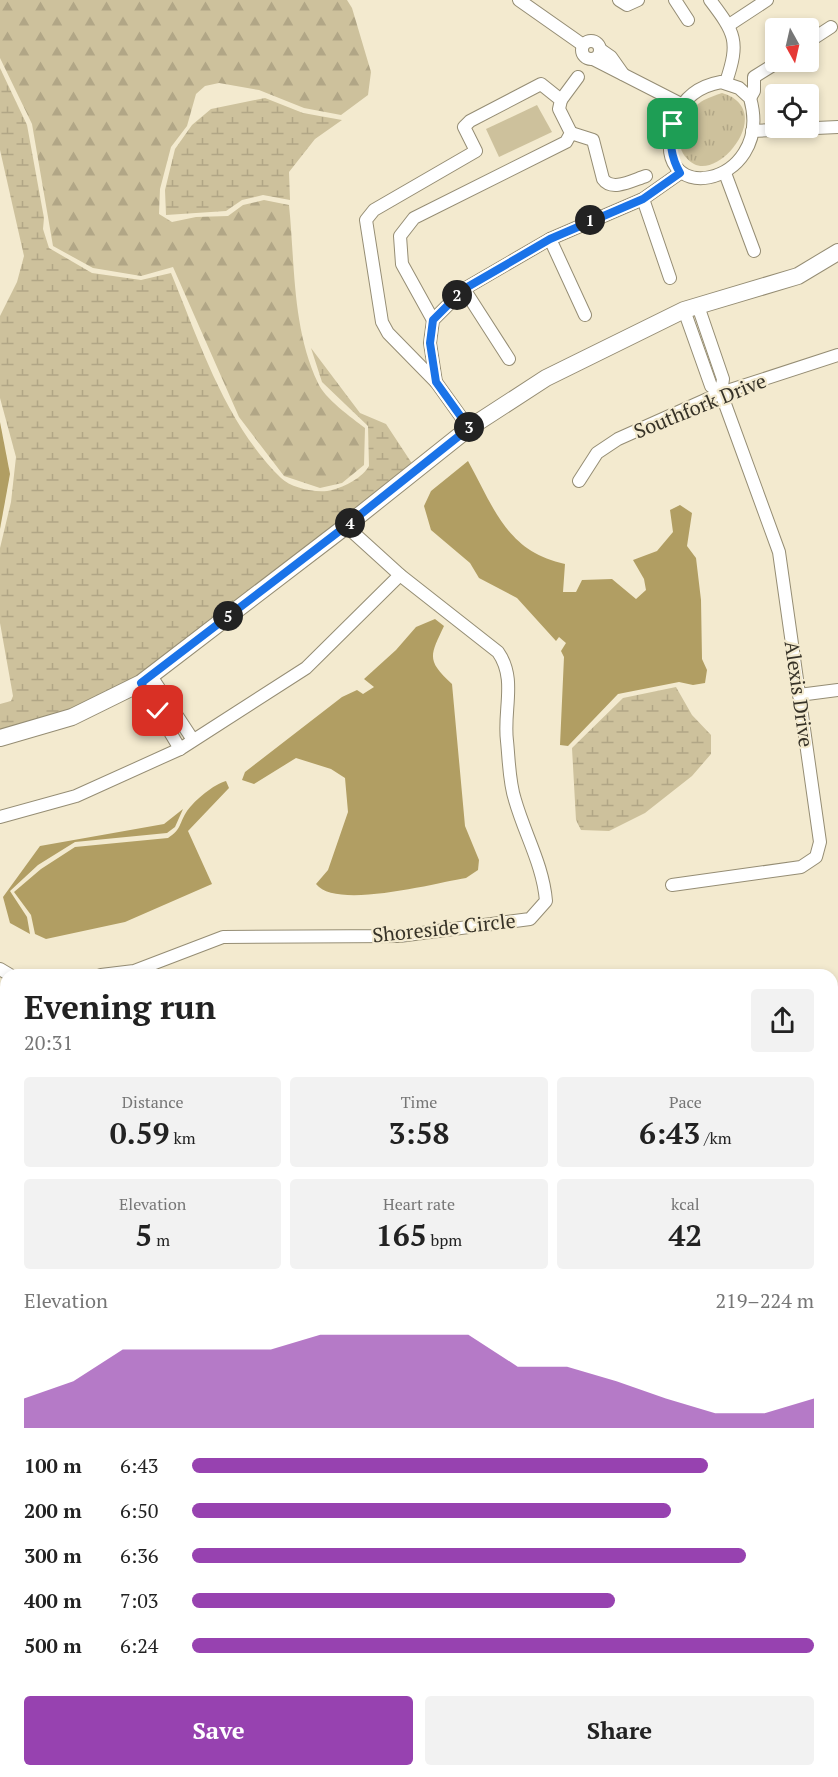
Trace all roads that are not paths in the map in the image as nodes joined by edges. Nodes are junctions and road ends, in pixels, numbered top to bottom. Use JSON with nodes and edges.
{"nodes":[{"id":1,"x":519,"y":0,"type":"edge"},
{"id":2,"x":619,"y":0,"type":"edge"},
{"id":3,"x":638,"y":0,"type":"edge"},
{"id":4,"x":675,"y":0,"type":"edge"},
{"id":5,"x":710,"y":0,"type":"edge"},
{"id":6,"x":767,"y":0,"type":"edge"},
{"id":7,"x":688,"y":20,"type":"dead end"},
{"id":8,"x":729,"y":25,"type":"junction"},
{"id":9,"x":831,"y":27,"type":"dead end"},
{"id":10,"x":819,"y":35,"type":"edge"},
{"id":11,"x":765,"y":71,"type":"edge"},
{"id":12,"x":578,"y":77,"type":"dead end"},
{"id":13,"x":726,"y":82,"type":"junction"},
{"id":14,"x":750,"y":98,"type":"junction"},
{"id":15,"x":561,"y":100,"type":"junction"},
{"id":16,"x":681,"y":104,"type":"junction"},
{"id":17,"x":838,"y":128,"type":"edge"},
{"id":18,"x":753,"y":131,"type":"junction"},
{"id":19,"x":569,"y":137,"type":"junction"},
{"id":20,"x":680,"y":173,"type":"junction"},
{"id":21,"x":725,"y":173,"type":"junction"},
{"id":22,"x":646,"y":176,"type":"dead end"},
{"id":23,"x":643,"y":199,"type":"junction"},
{"id":24,"x":550,"y":239,"type":"junction"},
{"id":25,"x":754,"y":251,"type":"dead end"},
{"id":26,"x":838,"y":252,"type":"edge"},
{"id":27,"x":670,"y":278,"type":"dead end"},
{"id":28,"x":464,"y":289,"type":"junction"},
{"id":29,"x":691,"y":308,"type":"junction"},
{"id":30,"x":585,"y":315,"type":"dead end"},
{"id":31,"x":433,"y":320,"type":"junction"},
{"id":32,"x":838,"y":355,"type":"edge"},
{"id":33,"x":509,"y":359,"type":"dead end"},
{"id":34,"x":437,"y":383,"type":"junction"},
{"id":35,"x":721,"y":393,"type":"junction"},
{"id":36,"x":469,"y":428,"type":"junction"},
{"id":37,"x":579,"y":481,"type":"dead end"},
{"id":38,"x":346,"y":526,"type":"junction"},
{"id":39,"x":400,"y":575,"type":"junction"},
{"id":40,"x":146,"y":680,"type":"junction"},
{"id":41,"x":838,"y":690,"type":"edge"},
{"id":42,"x":800,"y":695,"type":"junction"},
{"id":43,"x":0,"y":738,"type":"edge"},
{"id":44,"x":193,"y":740,"type":"junction"},
{"id":45,"x":180,"y":749,"type":"junction"},
{"id":46,"x":0,"y":817,"type":"edge"},
{"id":47,"x":672,"y":885,"type":"dead end"},
{"id":48,"x":137,"y":969,"type":"edge"}],
"edges":[{"from":1,"to":16,"type":"street"},
{"from":2,"to":3,"type":"street"},
{"from":4,"to":7,"type":"street"},
{"from":5,"to":8,"type":"street"},
{"from":6,"to":8,"type":"street"},
{"from":8,"to":13,"type":"street"},
{"from":9,"to":10,"type":"street"},
{"from":11,"to":14,"type":"street"},
{"from":12,"to":15,"type":"street"},
{"from":13,"to":14,"type":"street"},
{"from":13,"to":16,"type":"street"},
{"from":14,"to":18,"type":"street"},
{"from":15,"to":19,"type":"street"},
{"from":15,"to":34,"type":"street"},
{"from":16,"to":20,"type":"street"},
{"from":17,"to":18,"type":"street"},
{"from":18,"to":21,"type":"street"},
{"from":19,"to":22,"type":"street"},
{"from":19,"to":31,"type":"street"},
{"from":20,"to":21,"type":"street"},
{"from":20,"to":23,"type":"street"},
{"from":21,"to":25,"type":"street"},
{"from":23,"to":24,"type":"street"},
{"from":23,"to":27,"type":"street"},
{"from":24,"to":28,"type":"street"},
{"from":24,"to":30,"type":"street"},
{"from":26,"to":29,"type":"street"},
{"from":28,"to":31,"type":"street"},
{"from":28,"to":33,"type":"street"},
{"from":29,"to":35,"type":"street","name":"Alexis Drive"},
{"from":29,"to":36,"type":"street"},
{"from":31,"to":34,"type":"street"},
{"from":32,"to":35,"type":"street","name":"Southfork Drive"},
{"from":34,"to":36,"type":"street"},
{"from":35,"to":37,"type":"street","name":"Southfork Drive"},
{"from":35,"to":42,"type":"street","name":"Alexis Drive"},
{"from":36,"to":38,"type":"street"},
{"from":38,"to":39,"type":"street","name":"Shoreside Circle"},
{"from":38,"to":40,"type":"street"},
{"from":39,"to":44,"type":"street"},
{"from":39,"to":48,"type":"street","name":"Shoreside Circle"},
{"from":40,"to":43,"type":"street"},
{"from":40,"to":44,"type":"street"},
{"from":40,"to":45,"type":"street"},
{"from":41,"to":42,"type":"street"},
{"from":42,"to":47,"type":"street","name":"Alexis Drive"},
{"from":44,"to":45,"type":"street"},
{"from":45,"to":46,"type":"street"}]}
